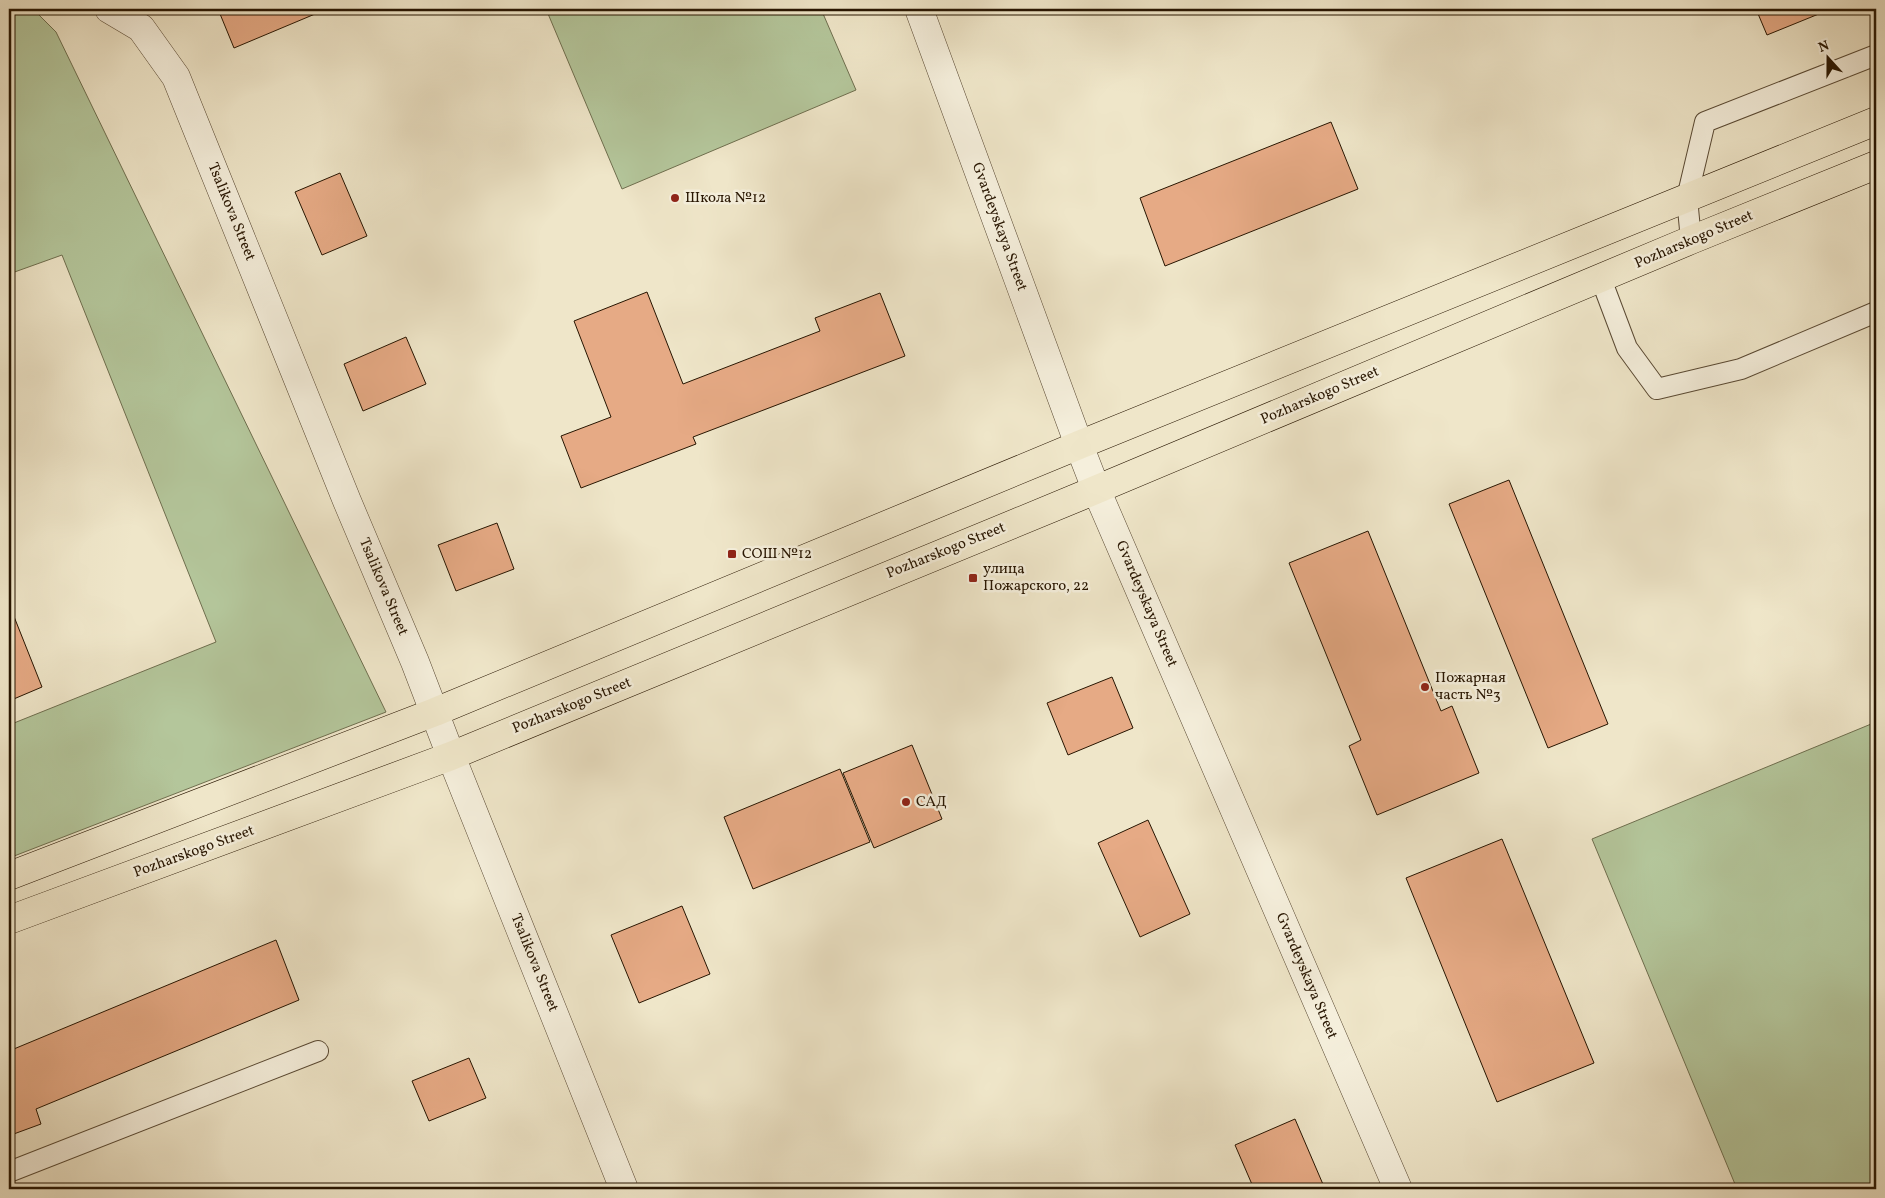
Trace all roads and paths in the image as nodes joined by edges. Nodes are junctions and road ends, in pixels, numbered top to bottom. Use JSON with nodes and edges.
{"nodes":[{"id":1,"x":109,"y":9,"type":"edge"},
{"id":2,"x":919,"y":9,"type":"edge"},
{"id":3,"x":1876,"y":55,"type":"edge"},
{"id":4,"x":1876,"y":121,"type":"edge"},
{"id":5,"x":1876,"y":165,"type":"edge"},
{"id":6,"x":1687,"y":198,"type":"junction"},
{"id":7,"x":1691,"y":240,"type":"junction"},
{"id":8,"x":1600,"y":279,"type":"junction"},
{"id":9,"x":1876,"y":312,"type":"edge"},
{"id":10,"x":1079,"y":445,"type":"junction"},
{"id":11,"x":1096,"y":489,"type":"junction"},
{"id":12,"x":435,"y":712,"type":"junction"},
{"id":13,"x":450,"y":756,"type":"junction"},
{"id":14,"x":9,"y":876,"type":"edge"},
{"id":15,"x":9,"y":920,"type":"edge"},
{"id":16,"x":318,"y":1051,"type":"dead end"},
{"id":17,"x":9,"y":1172,"type":"edge"},
{"id":18,"x":624,"y":1189,"type":"edge"},
{"id":19,"x":1398,"y":1189,"type":"edge"}],
"edges":[{"from":1,"to":12,"type":"street","name":"Tsalikova Street"},
{"from":2,"to":10,"type":"street","name":"Gvardeyskaya Street"},
{"from":3,"to":6,"type":"lane"},
{"from":4,"to":6,"type":"main road"},
{"from":5,"to":7,"type":"main road","name":"Pozharskogo Street"},
{"from":6,"to":7,"type":"lane"},
{"from":6,"to":10,"type":"main road"},
{"from":7,"to":8,"type":"main road","name":"Pozharskogo Street"},
{"from":8,"to":9,"type":"lane"},
{"from":8,"to":11,"type":"main road","name":"Pozharskogo Street"},
{"from":10,"to":11,"type":"street","name":"Gvardeyskaya Street"},
{"from":10,"to":12,"type":"main road"},
{"from":11,"to":13,"type":"main road","name":"Pozharskogo Street"},
{"from":11,"to":19,"type":"street","name":"Gvardeyskaya Street"},
{"from":12,"to":13,"type":"street","name":"Tsalikova Street"},
{"from":12,"to":14,"type":"main road"},
{"from":13,"to":15,"type":"main road","name":"Pozharskogo Street"},
{"from":13,"to":18,"type":"street","name":"Tsalikova Street"},
{"from":16,"to":17,"type":"lane"}]}
